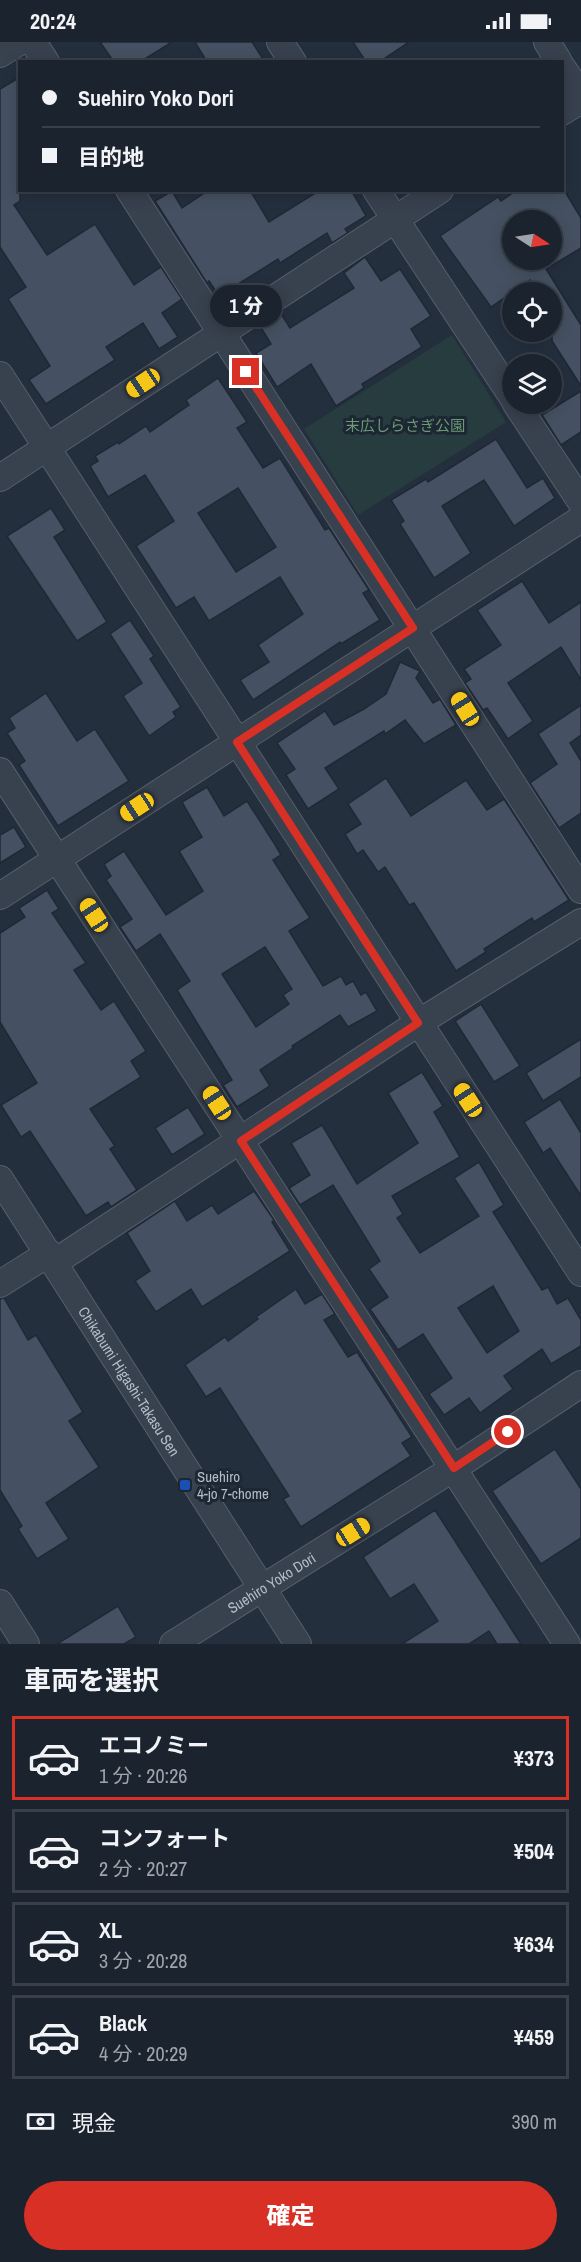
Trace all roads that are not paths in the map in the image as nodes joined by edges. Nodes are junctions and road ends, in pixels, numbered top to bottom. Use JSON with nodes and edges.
{"nodes":[{"id":1,"x":19,"y":42,"type":"edge"},
{"id":2,"x":33,"y":42,"type":"edge"},
{"id":3,"x":280,"y":42,"type":"edge"},
{"id":4,"x":547,"y":42,"type":"edge"},
{"id":5,"x":0,"y":54,"type":"edge"},
{"id":6,"x":45,"y":60,"type":"edge"},
{"id":7,"x":292,"y":60,"type":"edge"},
{"id":8,"x":558,"y":60,"type":"edge"},
{"id":9,"x":564,"y":70,"type":"edge"},
{"id":10,"x":581,"y":95,"type":"edge"},
{"id":11,"x":581,"y":100,"type":"edge"},
{"id":12,"x":564,"y":111,"type":"edge"},
{"id":13,"x":130,"y":192,"type":"edge"},
{"id":14,"x":377,"y":192,"type":"edge"},
{"id":15,"x":437,"y":192,"type":"edge"},
{"id":16,"x":395,"y":219,"type":"junction"},
{"id":17,"x":220,"y":332,"type":"junction"},
{"id":18,"x":0,"y":375,"type":"edge"},
{"id":19,"x":502,"y":382,"type":"edge"},
{"id":20,"x":523,"y":414,"type":"edge"},
{"id":21,"x":46,"y":447,"type":"junction"},
{"id":22,"x":0,"y":478,"type":"edge"},
{"id":23,"x":581,"y":502,"type":"edge"},
{"id":24,"x":581,"y":519,"type":"edge"},
{"id":25,"x":413,"y":628,"type":"junction"},
{"id":26,"x":237,"y":742,"type":"junction"},
{"id":27,"x":0,"y":771,"type":"edge"},
{"id":28,"x":57,"y":859,"type":"junction"},
{"id":29,"x":581,"y":890,"type":"edge"},
{"id":30,"x":0,"y":896,"type":"edge"},
{"id":31,"x":581,"y":922,"type":"edge"},
{"id":32,"x":418,"y":1023,"type":"junction"},
{"id":33,"x":241,"y":1141,"type":"junction"},
{"id":34,"x":0,"y":1179,"type":"edge"},
{"id":35,"x":52,"y":1257,"type":"junction"},
{"id":36,"x":581,"y":1273,"type":"edge"},
{"id":37,"x":0,"y":1284,"type":"edge"},
{"id":38,"x":581,"y":1384,"type":"edge"},
{"id":39,"x":454,"y":1468,"type":"junction"},
{"id":40,"x":262,"y":1588,"type":"junction"},
{"id":41,"x":0,"y":1603,"type":"edge"},
{"id":42,"x":26,"y":1644,"type":"edge"},
{"id":43,"x":173,"y":1644,"type":"edge"},
{"id":44,"x":298,"y":1644,"type":"edge"},
{"id":45,"x":567,"y":1644,"type":"edge"}],
"edges":[{"from":1,"to":5,"type":"street"},
{"from":2,"to":6,"type":"street"},
{"from":3,"to":7,"type":"street"},
{"from":4,"to":8,"type":"street"},
{"from":9,"to":10,"type":"street"},
{"from":11,"to":12,"type":"street"},
{"from":13,"to":17,"type":"street"},
{"from":14,"to":16,"type":"street"},
{"from":15,"to":16,"type":"street"},
{"from":16,"to":17,"type":"street"},
{"from":16,"to":19,"type":"street"},
{"from":17,"to":21,"type":"street"},
{"from":17,"to":25,"type":"street"},
{"from":18,"to":21,"type":"street"},
{"from":20,"to":23,"type":"street"},
{"from":21,"to":22,"type":"street"},
{"from":21,"to":26,"type":"street"},
{"from":24,"to":25,"type":"street"},
{"from":25,"to":26,"type":"street"},
{"from":25,"to":29,"type":"street"},
{"from":26,"to":28,"type":"street"},
{"from":26,"to":32,"type":"street"},
{"from":27,"to":28,"type":"street"},
{"from":28,"to":30,"type":"street"},
{"from":28,"to":33,"type":"street"},
{"from":31,"to":32,"type":"street"},
{"from":32,"to":33,"type":"street"},
{"from":32,"to":36,"type":"street"},
{"from":33,"to":35,"type":"street"},
{"from":33,"to":39,"type":"street"},
{"from":34,"to":35,"type":"street","name":"Chikabumi Higashi-Takasu Sen"},
{"from":35,"to":37,"type":"street"},
{"from":35,"to":40,"type":"street","name":"Chikabumi Higashi-Takasu Sen"},
{"from":38,"to":39,"type":"street","name":"Suehiro Yoko Dori"},
{"from":39,"to":40,"type":"street","name":"Suehiro Yoko Dori"},
{"from":39,"to":45,"type":"street"},
{"from":40,"to":43,"type":"street","name":"Suehiro Yoko Dori"},
{"from":40,"to":44,"type":"street","name":"Chikabumi Higashi-Takasu Sen"},
{"from":41,"to":42,"type":"street"}]}
